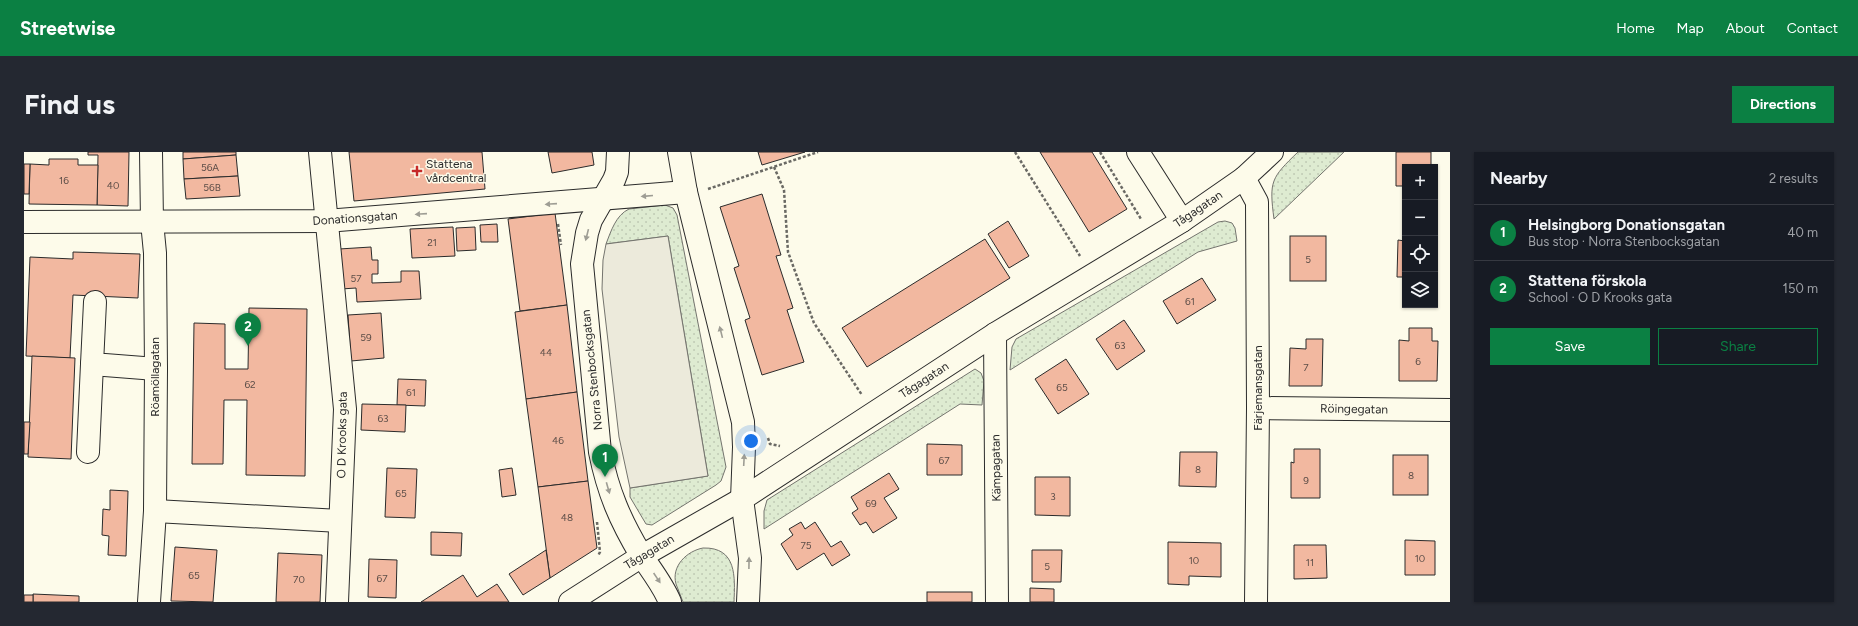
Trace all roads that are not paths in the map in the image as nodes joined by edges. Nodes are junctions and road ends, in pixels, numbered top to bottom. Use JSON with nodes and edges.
{"nodes":[{"id":1,"x":151,"y":152,"type":"edge"},
{"id":2,"x":320,"y":152,"type":"edge"},
{"id":3,"x":618,"y":152,"type":"edge"},
{"id":4,"x":679,"y":152,"type":"edge"},
{"id":5,"x":1138,"y":152,"type":"edge"},
{"id":6,"x":1272,"y":152,"type":"edge"},
{"id":7,"x":1244,"y":178,"type":"junction"},
{"id":8,"x":694,"y":192,"type":"junction"},
{"id":9,"x":603,"y":199,"type":"junction"},
{"id":10,"x":326,"y":221,"type":"junction"},
{"id":11,"x":1182,"y":221,"type":"junction"},
{"id":12,"x":24,"y":222,"type":"edge"},
{"id":13,"x":152,"y":222,"type":"junction"},
{"id":14,"x":95,"y":302,"type":"dead end"},
{"id":15,"x":995,"y":334,"type":"junction"},
{"id":16,"x":92,"y":364,"type":"junction"},
{"id":17,"x":156,"y":369,"type":"junction"},
{"id":18,"x":1258,"y":408,"type":"junction"},
{"id":19,"x":1450,"y":410,"type":"edge"},
{"id":20,"x":88,"y":452,"type":"dead end"},
{"id":21,"x":742,"y":499,"type":"junction"},
{"id":22,"x":155,"y":511,"type":"junction"},
{"id":23,"x":340,"y":521,"type":"junction"},
{"id":24,"x":642,"y":556,"type":"junction"},
{"id":25,"x":149,"y":602,"type":"edge"},
{"id":26,"x":337,"y":602,"type":"edge"},
{"id":27,"x":570,"y":602,"type":"edge"},
{"id":28,"x":670,"y":602,"type":"edge"},
{"id":29,"x":748,"y":602,"type":"edge"},
{"id":30,"x":997,"y":602,"type":"edge"},
{"id":31,"x":1256,"y":602,"type":"edge"}],
"edges":[{"from":1,"to":13,"type":"street","name":"Röamöllagatan"},
{"from":2,"to":10,"type":"street","name":"O D Krooks gata"},
{"from":3,"to":9,"type":"street","name":"Norra Stenbocksgatan"},
{"from":4,"to":8,"type":"street"},
{"from":5,"to":11,"type":"street"},
{"from":6,"to":7,"type":"street","name":"Tågagatan"},
{"from":7,"to":11,"type":"street","name":"Tågagatan"},
{"from":7,"to":18,"type":"street","name":"Färjemansgatan"},
{"from":8,"to":9,"type":"street","name":"Donationsgatan","one_way":true},
{"from":21,"to":8,"type":"street","one_way":true},
{"from":9,"to":10,"type":"street","name":"Donationsgatan","one_way":true},
{"from":9,"to":24,"type":"street","name":"Norra Stenbocksgatan","one_way":true},
{"from":10,"to":13,"type":"street","name":"Donationsgatan"},
{"from":10,"to":23,"type":"street","name":"O D Krooks gata"},
{"from":11,"to":15,"type":"street","name":"Tågagatan"},
{"from":12,"to":13,"type":"street","name":"Donationsgatan"},
{"from":13,"to":17,"type":"street","name":"Röamöllagatan"},
{"from":14,"to":16,"type":"street"},
{"from":15,"to":21,"type":"street","name":"Tågagatan"},
{"from":15,"to":30,"type":"street","name":"Kämpagatan"},
{"from":16,"to":17,"type":"street"},
{"from":16,"to":20,"type":"street"},
{"from":17,"to":22,"type":"street","name":"Röamöllagatan"},
{"from":18,"to":19,"type":"street","name":"Röingegatan"},
{"from":18,"to":31,"type":"street","name":"Färjemansgatan"},
{"from":21,"to":24,"type":"street","name":"Tågagatan"},
{"from":29,"to":21,"type":"street","one_way":true},
{"from":22,"to":23,"type":"street"},
{"from":22,"to":25,"type":"street","name":"Röamöllagatan"},
{"from":23,"to":26,"type":"street","name":"O D Krooks gata"},
{"from":24,"to":27,"type":"street","name":"Tågagatan"},
{"from":24,"to":28,"type":"street","name":"Norra Stenbocksgatan","one_way":true}]}
